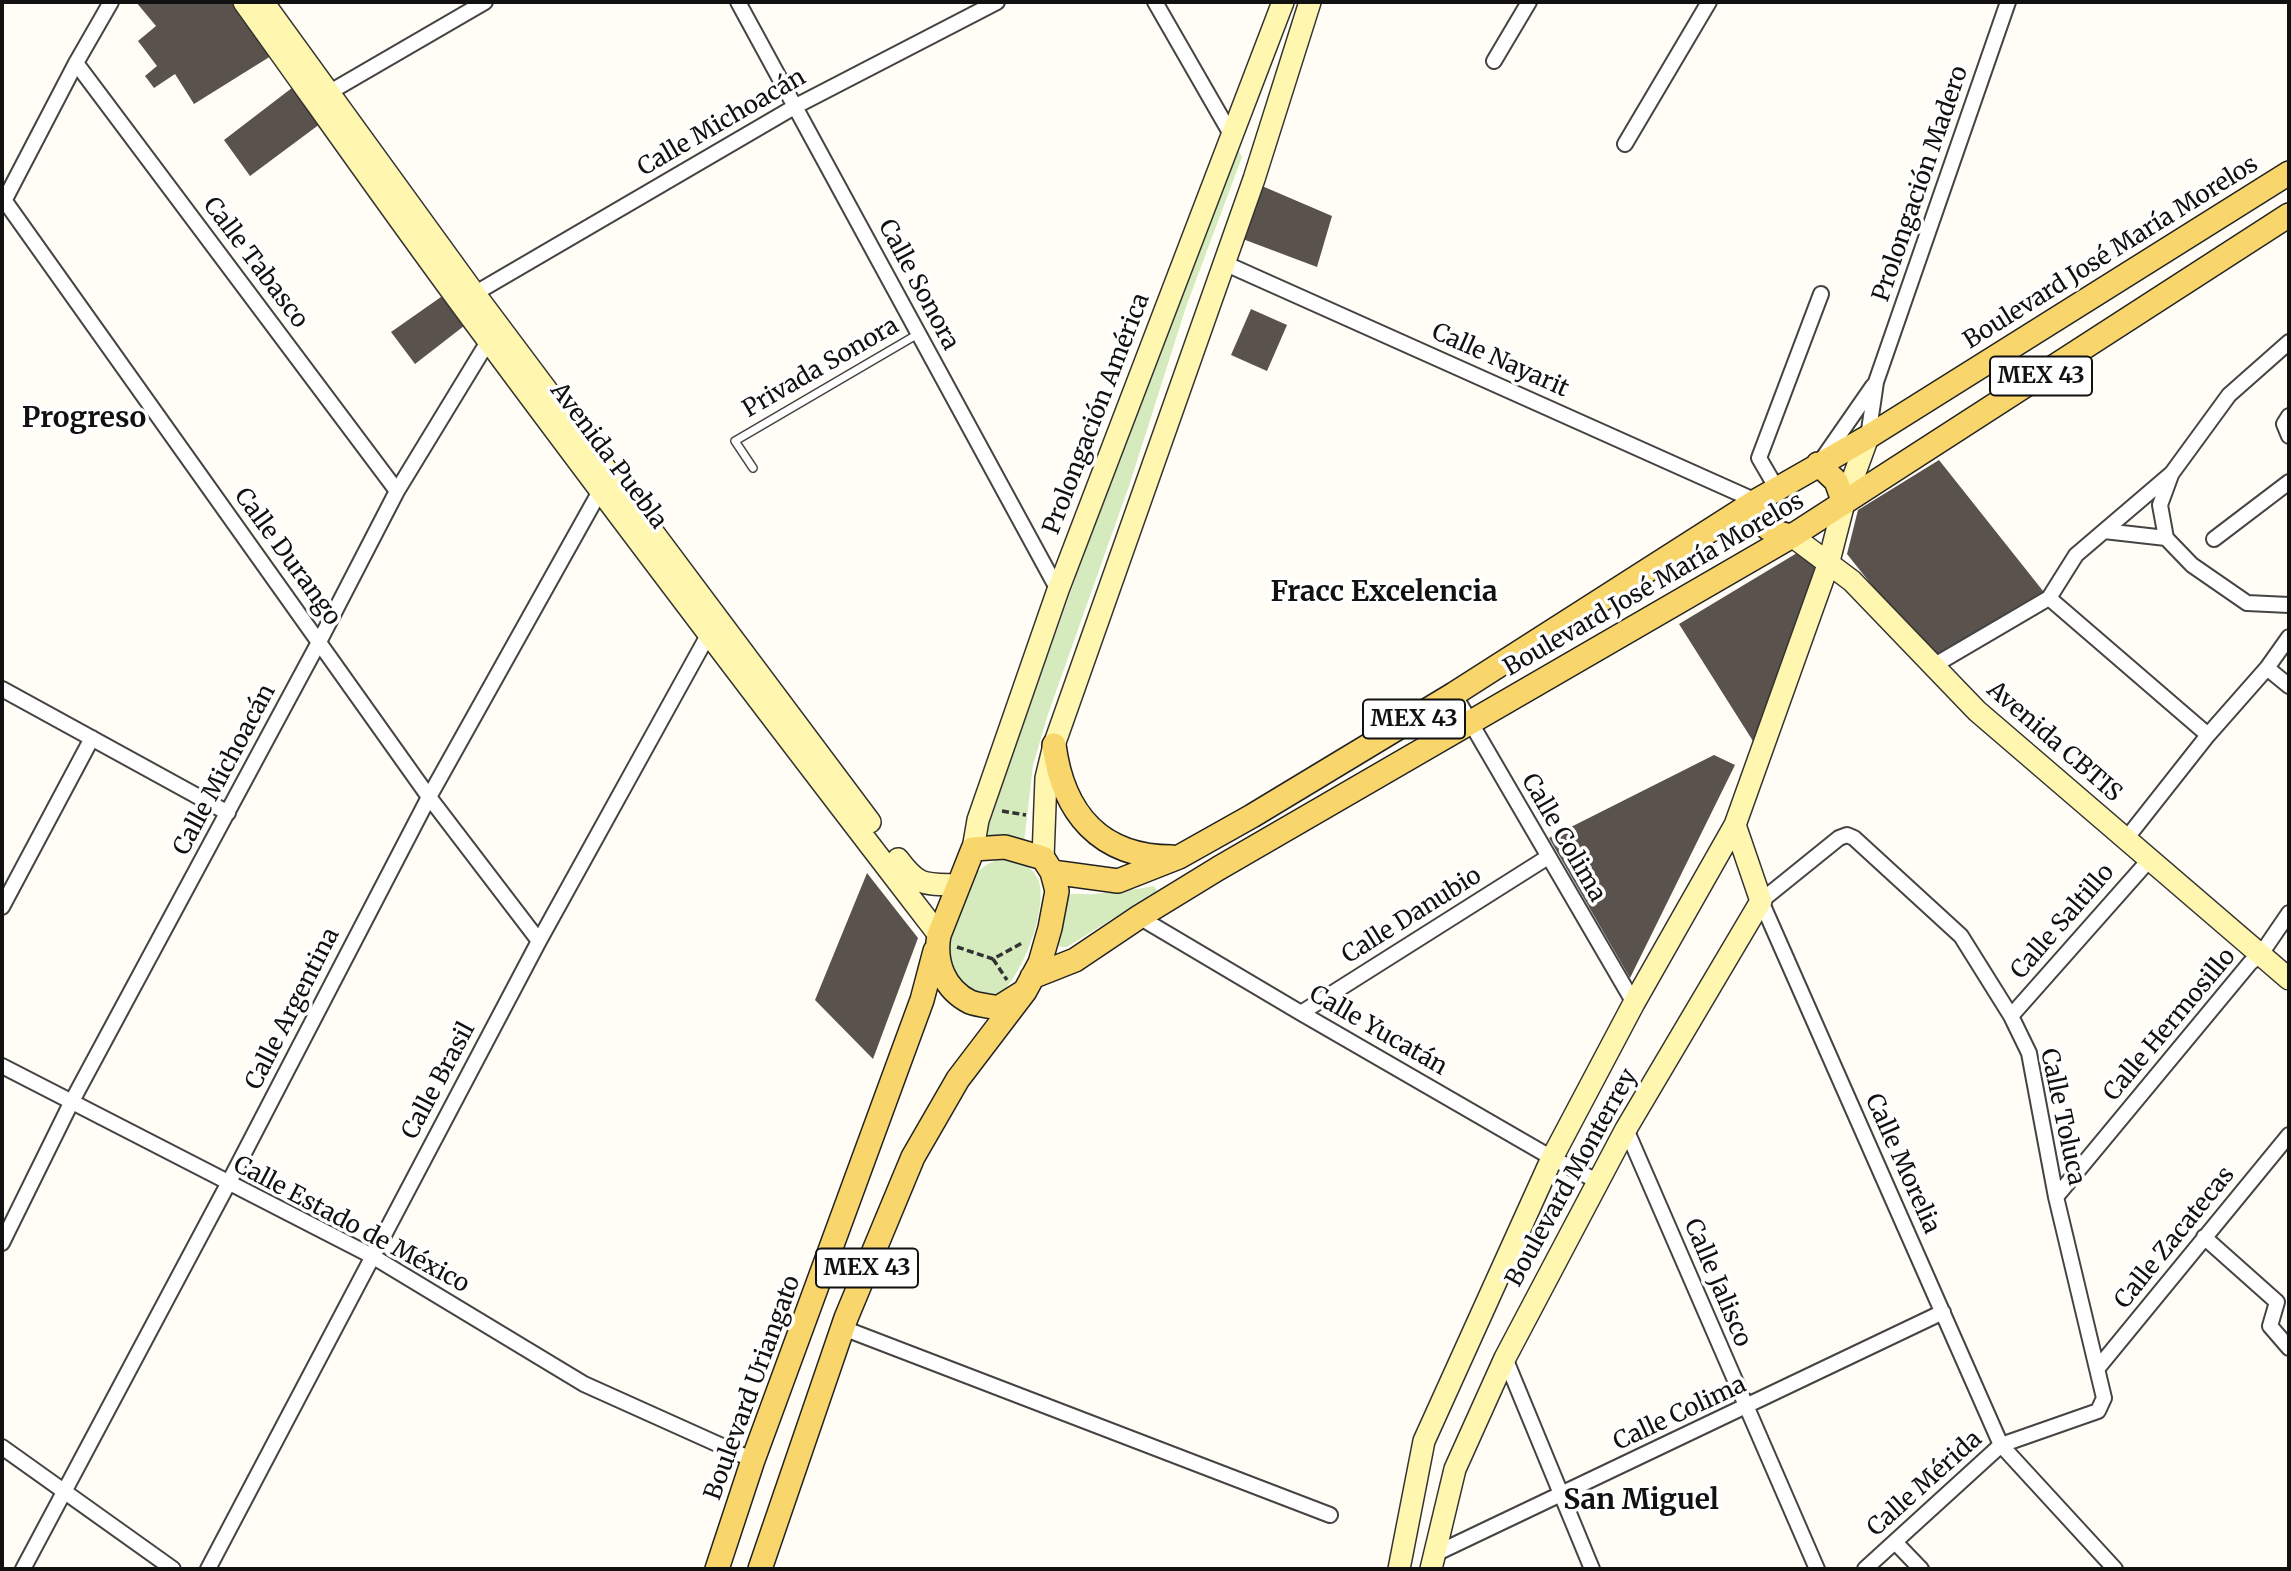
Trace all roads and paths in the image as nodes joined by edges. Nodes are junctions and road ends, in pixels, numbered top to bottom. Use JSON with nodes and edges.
{"nodes":[{"id":1,"x":111,"y":2,"type":"edge"},
{"id":2,"x":244,"y":2,"type":"edge"},
{"id":3,"x":263,"y":2,"type":"edge"},
{"id":4,"x":485,"y":2,"type":"edge"},
{"id":5,"x":738,"y":2,"type":"edge"},
{"id":6,"x":997,"y":2,"type":"edge"},
{"id":7,"x":1155,"y":2,"type":"edge"},
{"id":8,"x":1283,"y":2,"type":"edge"},
{"id":9,"x":1310,"y":2,"type":"edge"},
{"id":10,"x":1529,"y":2,"type":"edge"},
{"id":11,"x":1709,"y":2,"type":"edge"},
{"id":12,"x":2006,"y":4,"type":"edge"},
{"id":13,"x":1494,"y":61,"type":"dead end"},
{"id":14,"x":76,"y":62,"type":"junction"},
{"id":15,"x":322,"y":96,"type":"junction"},
{"id":16,"x":796,"y":106,"type":"junction"},
{"id":17,"x":1232,"y":136,"type":"junction"},
{"id":18,"x":1625,"y":145,"type":"dead end"},
{"id":19,"x":2289,"y":173,"type":"edge"},
{"id":20,"x":1254,"y":179,"type":"junction"},
{"id":21,"x":3,"y":201,"type":"edge"},
{"id":22,"x":2289,"y":215,"type":"edge"},
{"id":23,"x":1224,"y":263,"type":"junction"},
{"id":24,"x":1821,"y":294,"type":"dead end"},
{"id":25,"x":467,"y":297,"type":"junction"},
{"id":26,"x":493,"y":333,"type":"junction"},
{"id":27,"x":918,"y":334,"type":"junction"},
{"id":28,"x":2289,"y":342,"type":"edge"},
{"id":29,"x":1876,"y":382,"type":"junction"},
{"id":30,"x":2289,"y":416,"type":"edge"},
{"id":31,"x":2289,"y":436,"type":"edge"},
{"id":32,"x":1868,"y":437,"type":"junction"},
{"id":33,"x":1818,"y":464,"type":"junction"},
{"id":34,"x":753,"y":468,"type":"dead end"},
{"id":35,"x":2172,"y":473,"type":"junction"},
{"id":36,"x":606,"y":482,"type":"junction"},
{"id":37,"x":2289,"y":482,"type":"edge"},
{"id":38,"x":1777,"y":489,"type":"junction"},
{"id":39,"x":397,"y":491,"type":"junction"},
{"id":40,"x":1756,"y":501,"type":"junction"},
{"id":41,"x":1843,"y":503,"type":"junction"},
{"id":42,"x":2104,"y":531,"type":"junction"},
{"id":43,"x":1792,"y":536,"type":"junction"},
{"id":44,"x":2166,"y":538,"type":"junction"},
{"id":45,"x":2214,"y":538,"type":"dead end"},
{"id":46,"x":1828,"y":565,"type":"junction"},
{"id":47,"x":1058,"y":590,"type":"junction"},
{"id":48,"x":2049,"y":598,"type":"junction"},
{"id":49,"x":2289,"y":605,"type":"edge"},
{"id":50,"x":713,"y":626,"type":"junction"},
{"id":51,"x":2289,"y":637,"type":"edge"},
{"id":52,"x":319,"y":642,"type":"junction"},
{"id":53,"x":1933,"y":666,"type":"junction"},
{"id":54,"x":2267,"y":668,"type":"junction"},
{"id":55,"x":2289,"y":686,"type":"edge"},
{"id":56,"x":2,"y":689,"type":"edge"},
{"id":57,"x":1454,"y":694,"type":"junction"},
{"id":58,"x":1472,"y":723,"type":"junction"},
{"id":59,"x":2208,"y":735,"type":"junction"},
{"id":60,"x":92,"y":738,"type":"junction"},
{"id":61,"x":1054,"y":746,"type":"junction"},
{"id":62,"x":429,"y":797,"type":"junction"},
{"id":63,"x":983,"y":808,"type":"junction"},
{"id":64,"x":228,"y":813,"type":"junction"},
{"id":65,"x":1045,"y":817,"type":"junction"},
{"id":66,"x":1735,"y":825,"type":"junction"},
{"id":67,"x":2126,"y":839,"type":"junction"},
{"id":68,"x":973,"y":849,"type":"junction"},
{"id":69,"x":1548,"y":857,"type":"junction"},
{"id":70,"x":1179,"y":858,"type":"junction"},
{"id":71,"x":2150,"y":859,"type":"junction"},
{"id":72,"x":1047,"y":865,"type":"junction"},
{"id":73,"x":1712,"y":867,"type":"junction"},
{"id":74,"x":1751,"y":869,"type":"junction"},
{"id":75,"x":958,"y":885,"type":"junction"},
{"id":76,"x":1761,"y":901,"type":"junction"},
{"id":77,"x":2,"y":907,"type":"edge"},
{"id":78,"x":2289,"y":913,"type":"edge"},
{"id":79,"x":1139,"y":917,"type":"junction"},
{"id":80,"x":1050,"y":928,"type":"junction"},
{"id":81,"x":539,"y":941,"type":"junction"},
{"id":82,"x":938,"y":941,"type":"junction"},
{"id":83,"x":2260,"y":954,"type":"junction"},
{"id":84,"x":993,"y":958,"type":"junction"},
{"id":85,"x":2289,"y":979,"type":"edge"},
{"id":86,"x":1021,"y":983,"type":"junction"},
{"id":87,"x":1634,"y":1003,"type":"junction"},
{"id":88,"x":1301,"y":1013,"type":"junction"},
{"id":89,"x":2011,"y":1016,"type":"junction"},
{"id":90,"x":2,"y":1066,"type":"edge"},
{"id":91,"x":71,"y":1103,"type":"junction"},
{"id":92,"x":1626,"y":1129,"type":"junction"},
{"id":93,"x":2289,"y":1136,"type":"edge"},
{"id":94,"x":1552,"y":1158,"type":"junction"},
{"id":95,"x":1597,"y":1181,"type":"junction"},
{"id":96,"x":228,"y":1184,"type":"junction"},
{"id":97,"x":2056,"y":1197,"type":"junction"},
{"id":98,"x":2204,"y":1237,"type":"junction"},
{"id":99,"x":2,"y":1243,"type":"edge"},
{"id":100,"x":372,"y":1256,"type":"junction"},
{"id":101,"x":2283,"y":1300,"type":"edge"},
{"id":102,"x":1943,"y":1312,"type":"junction"},
{"id":103,"x":843,"y":1328,"type":"junction"},
{"id":104,"x":2289,"y":1348,"type":"edge"},
{"id":105,"x":1505,"y":1358,"type":"junction"},
{"id":106,"x":2097,"y":1369,"type":"junction"},
{"id":107,"x":1746,"y":1407,"type":"junction"},
{"id":108,"x":2098,"y":1411,"type":"joint"},
{"id":109,"x":2001,"y":1445,"type":"junction"},
{"id":110,"x":2,"y":1447,"type":"edge"},
{"id":111,"x":753,"y":1460,"type":"junction"},
{"id":112,"x":65,"y":1493,"type":"junction"},
{"id":113,"x":1561,"y":1495,"type":"junction"},
{"id":114,"x":1330,"y":1515,"type":"dead end"},
{"id":115,"x":1895,"y":1542,"type":"junction"},
{"id":116,"x":1433,"y":1562,"type":"edge"},
{"id":117,"x":23,"y":1569,"type":"edge"},
{"id":118,"x":173,"y":1569,"type":"edge"},
{"id":119,"x":208,"y":1569,"type":"edge"},
{"id":120,"x":717,"y":1569,"type":"edge"},
{"id":121,"x":760,"y":1569,"type":"edge"},
{"id":122,"x":1399,"y":1569,"type":"edge"},
{"id":123,"x":1592,"y":1569,"type":"edge"},
{"id":124,"x":1817,"y":1569,"type":"edge"},
{"id":125,"x":1865,"y":1569,"type":"edge"},
{"id":126,"x":1921,"y":1569,"type":"edge"},
{"id":127,"x":2115,"y":1569,"type":"edge"}],
"edges":[{"from":1,"to":14,"type":"street"},
{"from":2,"to":15,"type":"street","name":"Avenida Puebla"},
{"from":3,"to":15,"type":"street","name":"Avenida Puebla"},
{"from":4,"to":15,"type":"street"},
{"from":5,"to":16,"type":"street","name":"Calle Sonora"},
{"from":6,"to":16,"type":"street","name":"Calle Michoacán"},
{"from":7,"to":17,"type":"street"},
{"from":8,"to":17,"type":"street","name":"Prolongación América"},
{"from":9,"to":20,"type":"street"},
{"from":10,"to":13,"type":"street"},
{"from":11,"to":18,"type":"street"},
{"from":12,"to":29,"type":"street","name":"Prolongación Madero"},
{"from":14,"to":21,"type":"street"},
{"from":14,"to":39,"type":"street","name":"Calle Tabasco"},
{"from":15,"to":25,"type":"street","name":"Avenida Puebla"},
{"from":16,"to":25,"type":"street","name":"Calle Michoacán"},
{"from":16,"to":27,"type":"street","name":"Calle Sonora"},
{"from":17,"to":20,"type":"street"},
{"from":17,"to":47,"type":"street","name":"Prolongación América"},
{"from":19,"to":32,"type":"main road","name":"Boulevard José María Morelos","number":"MEX 43"},
{"from":20,"to":23,"type":"street"},
{"from":21,"to":52,"type":"street","name":"Calle Durango"},
{"from":22,"to":41,"type":"main road","name":"Boulevard José María Morelos","number":"MEX 43"},
{"from":23,"to":40,"type":"street","name":"Calle Nayarit"},
{"from":23,"to":61,"type":"street"},
{"from":24,"to":38,"type":"street"},
{"from":25,"to":26,"type":"street","name":"Avenida Puebla"},
{"from":26,"to":36,"type":"street","name":"Avenida Puebla"},
{"from":26,"to":39,"type":"street","name":"Calle Michoacán"},
{"from":27,"to":34,"type":"lane","name":"Privada Sonora"},
{"from":27,"to":47,"type":"street","name":"Calle Sonora"},
{"from":28,"to":35,"type":"street"},
{"from":29,"to":32,"type":"street","name":"Prolongación Madero"},
{"from":29,"to":33,"type":"street","name":"Prolongación Madero"},
{"from":30,"to":31,"type":"street"},
{"from":32,"to":33,"type":"main road","name":"Boulevard José María Morelos","number":"MEX 43"},
{"from":32,"to":41,"type":"street","name":"Boulevard Monterrey"},
{"from":33,"to":38,"type":"main road","name":"Boulevard José María Morelos","number":"MEX 43"},
{"from":33,"to":41,"type":"main road"},
{"from":35,"to":42,"type":"street"},
{"from":35,"to":44,"type":"street"},
{"from":36,"to":50,"type":"street","name":"Avenida Puebla"},
{"from":36,"to":62,"type":"street","name":"Calle Argentina"},
{"from":37,"to":45,"type":"street"},
{"from":38,"to":40,"type":"main road","name":"Boulevard José María Morelos","number":"MEX 43"},
{"from":39,"to":52,"type":"street","name":"Calle Michoacán"},
{"from":40,"to":43,"type":"main road"},
{"from":40,"to":57,"type":"main road","name":"Boulevard José María Morelos","number":"MEX 43"},
{"from":41,"to":43,"type":"main road","name":"Boulevard José María Morelos","number":"MEX 43"},
{"from":41,"to":46,"type":"street","name":"Boulevard Monterrey"},
{"from":42,"to":44,"type":"street"},
{"from":42,"to":48,"type":"street"},
{"from":43,"to":46,"type":"street","name":"Avenida CBTIS"},
{"from":43,"to":58,"type":"main road","name":"Boulevard José María Morelos","number":"MEX 43"},
{"from":44,"to":49,"type":"street"},
{"from":46,"to":53,"type":"street","name":"Avenida CBTIS"},
{"from":46,"to":66,"type":"street","name":"Boulevard Monterrey"},
{"from":47,"to":63,"type":"street","name":"Prolongación América"},
{"from":48,"to":53,"type":"street"},
{"from":48,"to":59,"type":"street"},
{"from":50,"to":75,"type":"street","name":"Avenida Puebla"},
{"from":50,"to":81,"type":"street","name":"Calle Brasil"},
{"from":50,"to":82,"type":"street","name":"Avenida Puebla"},
{"from":51,"to":54,"type":"street"},
{"from":52,"to":62,"type":"street","name":"Calle Durango"},
{"from":52,"to":64,"type":"street","name":"Calle Michoacán"},
{"from":53,"to":67,"type":"street","name":"Avenida CBTIS"},
{"from":54,"to":55,"type":"street"},
{"from":54,"to":59,"type":"street"},
{"from":56,"to":60,"type":"street"},
{"from":57,"to":58,"type":"street","name":"Calle Colima"},
{"from":57,"to":70,"type":"main road","name":"Boulevard José María Morelos","number":"MEX 43"},
{"from":58,"to":69,"type":"street","name":"Calle Colima"},
{"from":58,"to":79,"type":"main road","name":"Boulevard José María Morelos","number":"MEX 43"},
{"from":59,"to":67,"type":"street"},
{"from":60,"to":64,"type":"street"},
{"from":60,"to":77,"type":"street"},
{"from":61,"to":65,"type":"street"},
{"from":61,"to":70,"type":"main road"},
{"from":62,"to":81,"type":"street","name":"Calle Durango"},
{"from":62,"to":96,"type":"street","name":"Calle Argentina"},
{"from":63,"to":65,"type":"path"},
{"from":63,"to":68,"type":"street","name":"Prolongación América"},
{"from":64,"to":91,"type":"street","name":"Calle Michoacán"},
{"from":65,"to":72,"type":"street"},
{"from":66,"to":73,"type":"street","name":"Boulevard Monterrey"},
{"from":66,"to":74,"type":"street"},
{"from":67,"to":71,"type":"street","name":"Avenida CBTIS"},
{"from":68,"to":72,"type":"main road","number":"MEX 43"},
{"from":68,"to":75,"type":"main road","number":"MEX 43"},
{"from":69,"to":87,"type":"street","name":"Calle Colima"},
{"from":69,"to":88,"type":"street","name":"Calle Danubio"},
{"from":70,"to":72,"type":"main road","name":"Boulevard José María Morelos","number":"MEX 43"},
{"from":71,"to":83,"type":"street","name":"Avenida CBTIS"},
{"from":71,"to":89,"type":"street","name":"Calle Saltillo"},
{"from":72,"to":80,"type":"main road","number":"MEX 43"},
{"from":73,"to":74,"type":"street"},
{"from":73,"to":87,"type":"street","name":"Boulevard Monterrey"},
{"from":74,"to":76,"type":"street"},
{"from":75,"to":82,"type":"main road","number":"MEX 43"},
{"from":76,"to":89,"type":"street","name":"Calle Toluca"},
{"from":76,"to":92,"type":"street","name":"Boulevard Monterrey"},
{"from":76,"to":102,"type":"street","name":"Calle Morelia"},
{"from":78,"to":83,"type":"street","name":"Calle Hermosillo"},
{"from":79,"to":86,"type":"main road","name":"Boulevard José María Morelos","number":"MEX 43"},
{"from":79,"to":88,"type":"street","name":"Calle Yucatán"},
{"from":80,"to":84,"type":"path"},
{"from":80,"to":86,"type":"main road","number":"MEX 43"},
{"from":81,"to":100,"type":"street","name":"Calle Brasil"},
{"from":82,"to":84,"type":"path"},
{"from":82,"to":86,"type":"main road","number":"MEX 43"},
{"from":82,"to":111,"type":"main road","name":"Boulevard Uriangato","number":"MEX 43"},
{"from":83,"to":85,"type":"street","name":"Avenida CBTIS"},
{"from":83,"to":97,"type":"street","name":"Calle Hermosillo"},
{"from":84,"to":86,"type":"path"},
{"from":86,"to":103,"type":"main road","number":"MEX 43"},
{"from":87,"to":94,"type":"street","name":"Boulevard Monterrey"},
{"from":88,"to":94,"type":"street","name":"Calle Yucatán"},
{"from":89,"to":97,"type":"street","name":"Calle Toluca"},
{"from":90,"to":91,"type":"street","name":"Calle Estado de México"},
{"from":91,"to":96,"type":"street","name":"Calle Estado de México"},
{"from":91,"to":99,"type":"street","name":"Calle Michoacán"},
{"from":92,"to":95,"type":"street","name":"Boulevard Monterrey"},
{"from":92,"to":107,"type":"street","name":"Calle Jalisco"},
{"from":93,"to":98,"type":"street","name":"Calle Zacatecas"},
{"from":94,"to":95,"type":"street","name":"Calle Yucatán"},
{"from":94,"to":122,"type":"street","name":"Boulevard Monterrey"},
{"from":95,"to":105,"type":"street","name":"Boulevard Monterrey"},
{"from":96,"to":100,"type":"street","name":"Calle Estado de México"},
{"from":96,"to":112,"type":"street","name":"Calle Argentina"},
{"from":97,"to":106,"type":"street","name":"Calle Toluca"},
{"from":98,"to":101,"type":"street"},
{"from":98,"to":106,"type":"street","name":"Calle Zacatecas"},
{"from":100,"to":111,"type":"street","name":"Calle Estado de México"},
{"from":100,"to":119,"type":"street","name":"Calle Brasil"},
{"from":101,"to":104,"type":"street"},
{"from":102,"to":107,"type":"street","name":"Calle Colima"},
{"from":102,"to":109,"type":"street","name":"Calle Morelia"},
{"from":103,"to":114,"type":"street"},
{"from":103,"to":121,"type":"main road","number":"MEX 43"},
{"from":105,"to":113,"type":"street"},
{"from":105,"to":116,"type":"street","name":"Boulevard Monterrey"},
{"from":106,"to":108,"type":"street","name":"Calle Toluca"},
{"from":107,"to":113,"type":"street","name":"Calle Colima"},
{"from":107,"to":124,"type":"street","name":"Calle Jalisco"},
{"from":108,"to":109,"type":"street","name":"Calle Mérida"},
{"from":109,"to":115,"type":"street","name":"Calle Mérida"},
{"from":109,"to":127,"type":"street","name":"Calle Morelia"},
{"from":110,"to":112,"type":"street"},
{"from":111,"to":120,"type":"main road","name":"Boulevard Uriangato","number":"MEX 43"},
{"from":112,"to":117,"type":"street","name":"Calle Argentina"},
{"from":112,"to":118,"type":"street"},
{"from":113,"to":116,"type":"street","name":"Calle Colima"},
{"from":113,"to":123,"type":"street"},
{"from":115,"to":125,"type":"street","name":"Calle Mérida"},
{"from":115,"to":126,"type":"street"}]}
